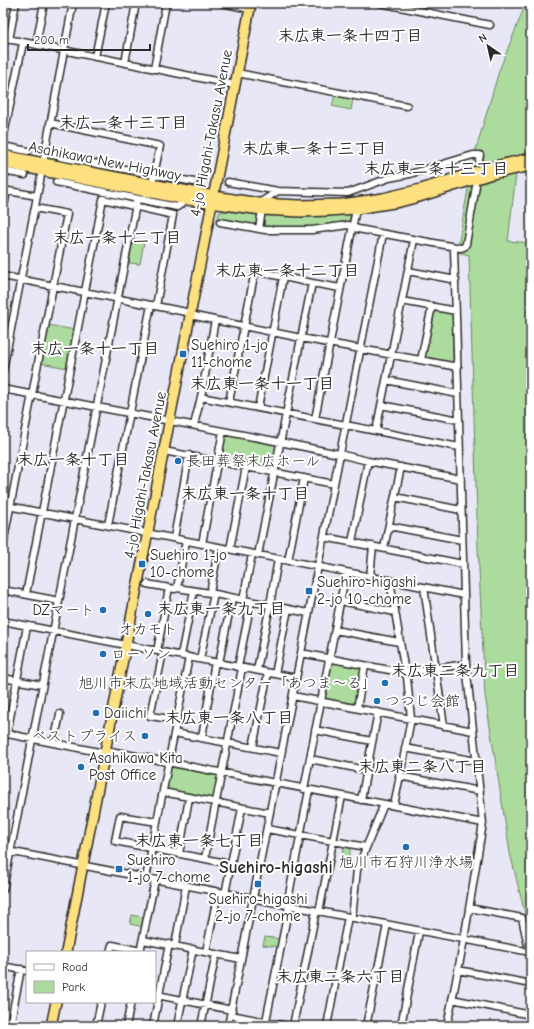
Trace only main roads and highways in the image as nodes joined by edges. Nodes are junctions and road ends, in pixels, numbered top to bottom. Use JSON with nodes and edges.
{"nodes":[{"id":1,"x":251,"y":6,"type":"edge"},
{"id":2,"x":4,"y":151,"type":"edge"},
{"id":3,"x":531,"y":158,"type":"edge"},
{"id":4,"x":3,"y":163,"type":"edge"},
{"id":5,"x":531,"y":166,"type":"edge"},
{"id":6,"x":42,"y":167,"type":"junction"},
{"id":7,"x":497,"y":169,"type":"junction"},
{"id":8,"x":213,"y":200,"type":"junction"},
{"id":9,"x":66,"y":951,"type":"edge"},
{"id":10,"x":56,"y":1003,"type":"edge"},
{"id":11,"x":51,"y":1026,"type":"edge"}],
"edges":[{"from":1,"to":8,"type":"highway","name":"4-jo Higahi-Takasu Avenue"},
{"from":2,"to":6,"type":"highway","name":"Asahikawa New Highway"},
{"from":3,"to":7,"type":"highway","name":"Asahikawa New Highway"},
{"from":4,"to":6,"type":"highway","name":"Asahikawa New Highway"},
{"from":5,"to":7,"type":"highway","name":"Asahikawa New Highway"},
{"from":6,"to":8,"type":"highway","name":"Asahikawa New Highway"},
{"from":6,"to":8,"type":"highway","name":"Asahikawa New Highway"},
{"from":7,"to":8,"type":"highway","name":"Asahikawa New Highway"},
{"from":8,"to":9,"type":"highway","name":"4-jo Higahi-Takasu Avenue"},
{"from":10,"to":11,"type":"highway"}]}
